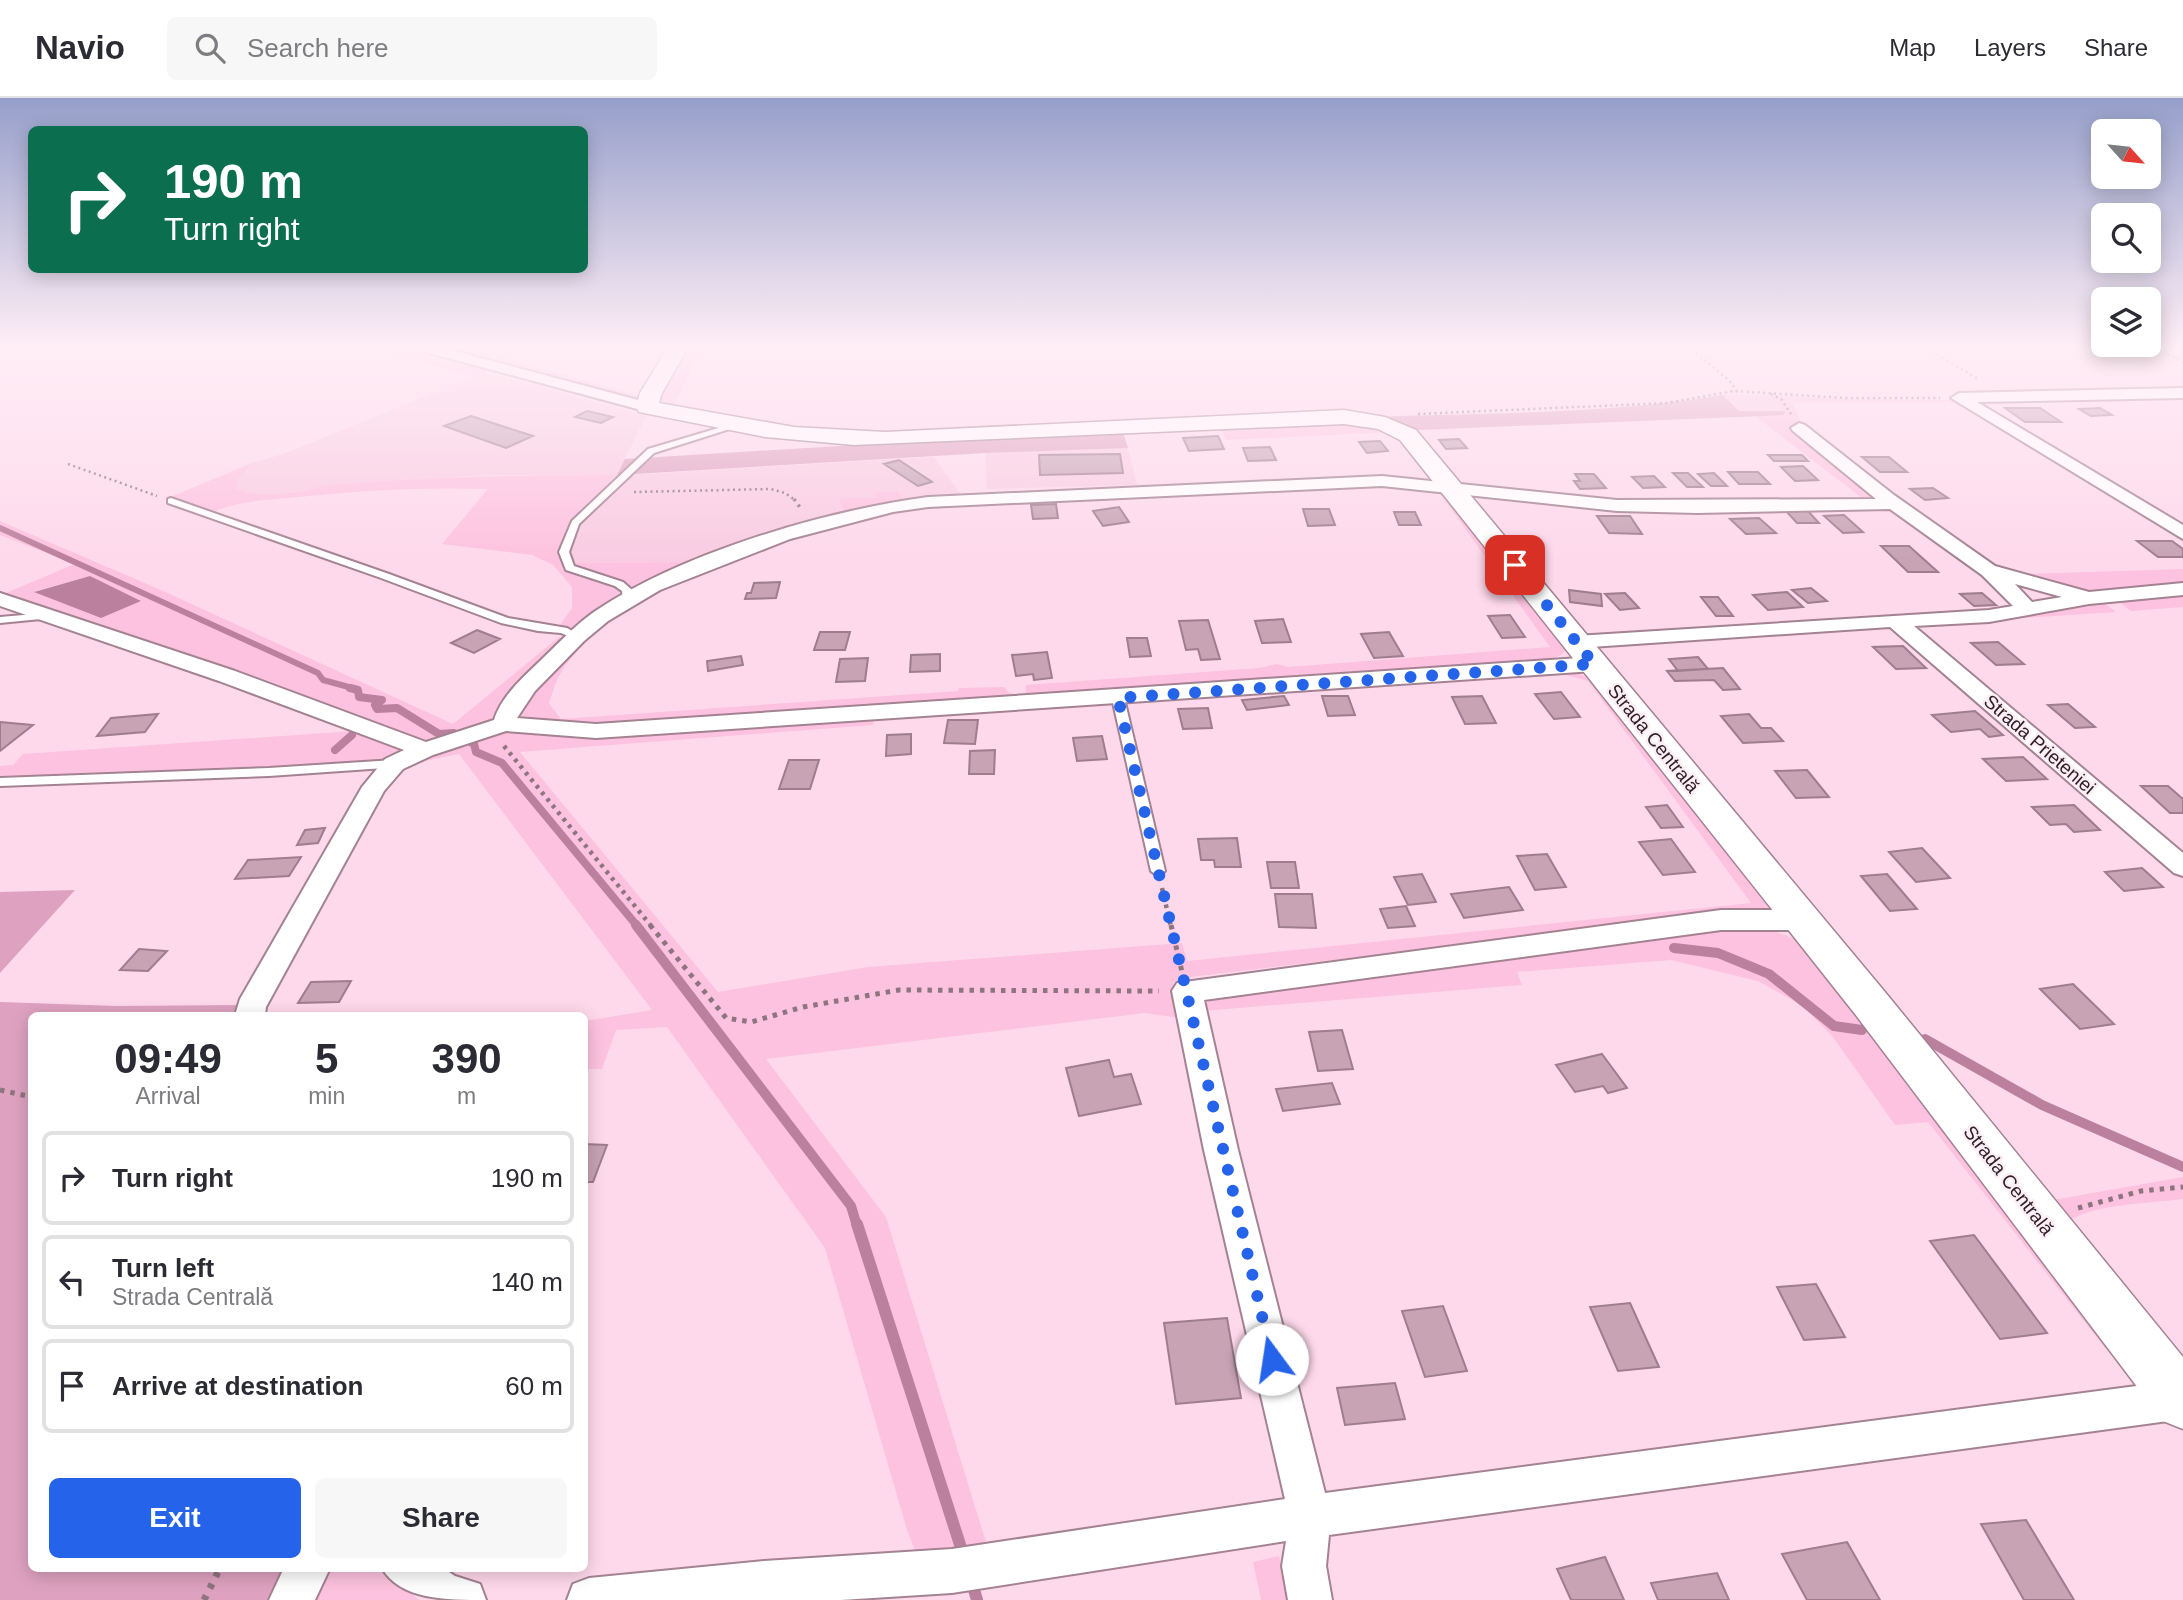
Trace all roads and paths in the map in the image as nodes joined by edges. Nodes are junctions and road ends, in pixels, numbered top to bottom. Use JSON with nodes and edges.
{"nodes":[{"id":1,"x":703,"y":419,"type":"edge"},
{"id":2,"x":1300,"y":419,"type":"edge"},
{"id":3,"x":1366,"y":419,"type":"edge"},
{"id":4,"x":1794,"y":419,"type":"edge"},
{"id":5,"x":1994,"y":419,"type":"edge"},
{"id":6,"x":735,"y":426,"type":"junction"},
{"id":7,"x":1798,"y":428,"type":"joint"},
{"id":8,"x":68,"y":464,"type":"dead end"},
{"id":9,"x":1453,"y":489,"type":"junction"},
{"id":10,"x":605,"y":493,"type":"junction"},
{"id":11,"x":171,"y":501,"type":"joint"},
{"id":12,"x":1894,"y":504,"type":"junction"},
{"id":13,"x":834,"y":523,"type":"junction"},
{"id":14,"x":2183,"y":533,"type":"edge"},
{"id":15,"x":1992,"y":572,"type":"junction"},
{"id":16,"x":2183,"y":589,"type":"edge"},
{"id":17,"x":2089,"y":598,"type":"junction"},
{"id":18,"x":0,"y":599,"type":"edge"},
{"id":19,"x":627,"y":600,"type":"junction"},
{"id":20,"x":2026,"y":608,"type":"junction"},
{"id":21,"x":47,"y":616,"type":"junction"},
{"id":22,"x":0,"y":620,"type":"edge"},
{"id":23,"x":1897,"y":621,"type":"junction"},
{"id":24,"x":577,"y":637,"type":"junction"},
{"id":25,"x":1585,"y":653,"type":"junction"},
{"id":26,"x":1118,"y":698,"type":"junction"},
{"id":27,"x":504,"y":724,"type":"junction"},
{"id":28,"x":434,"y":747,"type":"junction"},
{"id":29,"x":394,"y":764,"type":"junction"},
{"id":30,"x":0,"y":782,"type":"edge"},
{"id":31,"x":2183,"y":867,"type":"edge"},
{"id":32,"x":1158,"y":871,"type":"joint"},
{"id":33,"x":1800,"y":920,"type":"junction"},
{"id":34,"x":1187,"y":991,"type":"junction"},
{"id":35,"x":250,"y":1012,"type":"edge"},
{"id":36,"x":0,"y":1090,"type":"edge"},
{"id":37,"x":28,"y":1096,"type":"edge"},
{"id":38,"x":2183,"y":1187,"type":"edge"},
{"id":39,"x":2039,"y":1217,"type":"junction"},
{"id":40,"x":2183,"y":1401,"type":"edge"},
{"id":41,"x":1310,"y":1516,"type":"junction"},
{"id":42,"x":218,"y":1572,"type":"edge"},
{"id":43,"x":306,"y":1572,"type":"edge"},
{"id":44,"x":410,"y":1572,"type":"edge"},
{"id":45,"x":204,"y":1600,"type":"edge"},
{"id":46,"x":291,"y":1600,"type":"edge"},
{"id":47,"x":464,"y":1600,"type":"edge"},
{"id":48,"x":589,"y":1600,"type":"edge"},
{"id":49,"x":1310,"y":1600,"type":"edge"}],
"edges":[{"from":1,"to":6,"type":"street","name":"Strada Centrală"},
{"from":2,"to":6,"type":"street","name":"Strada Centrală"},
{"from":3,"to":9,"type":"street","name":"Strada Centrală"},
{"from":4,"to":7,"type":"path"},
{"from":5,"to":14,"type":"street"},
{"from":6,"to":10,"type":"lane"},
{"from":7,"to":12,"type":"street"},
{"from":8,"to":11,"type":"path"},
{"from":9,"to":12,"type":"street"},
{"from":9,"to":13,"type":"street"},
{"from":9,"to":25,"type":"street","name":"Strada Centrală"},
{"from":10,"to":13,"type":"path"},
{"from":10,"to":19,"type":"lane"},
{"from":11,"to":24,"type":"lane"},
{"from":12,"to":15,"type":"street"},
{"from":13,"to":19,"type":"street"},
{"from":15,"to":17,"type":"street"},
{"from":15,"to":20,"type":"street"},
{"from":16,"to":17,"type":"street"},
{"from":17,"to":20,"type":"street"},
{"from":18,"to":21,"type":"street"},
{"from":19,"to":24,"type":"street"},
{"from":20,"to":23,"type":"street"},
{"from":21,"to":22,"type":"lane"},
{"from":21,"to":28,"type":"street"},
{"from":23,"to":25,"type":"street"},
{"from":23,"to":31,"type":"street","name":"Strada Prieteniei"},
{"from":24,"to":27,"type":"street"},
{"from":25,"to":26,"type":"street"},
{"from":25,"to":33,"type":"street","name":"Strada Centrală"},
{"from":26,"to":27,"type":"street"},
{"from":26,"to":32,"type":"lane"},
{"from":27,"to":28,"type":"street"},
{"from":27,"to":34,"type":"path"},
{"from":28,"to":29,"type":"street"},
{"from":29,"to":30,"type":"lane"},
{"from":29,"to":35,"type":"street"},
{"from":32,"to":34,"type":"path"},
{"from":33,"to":34,"type":"street"},
{"from":33,"to":39,"type":"street","name":"Strada Centrală"},
{"from":34,"to":41,"type":"street"},
{"from":36,"to":37,"type":"path"},
{"from":38,"to":39,"type":"path"},
{"from":39,"to":40,"type":"street","name":"Strada Centrală"},
{"from":40,"to":41,"type":"street"},
{"from":41,"to":48,"type":"street"},
{"from":41,"to":49,"type":"street"},
{"from":42,"to":45,"type":"path"},
{"from":43,"to":46,"type":"street"},
{"from":44,"to":47,"type":"street"}]}
